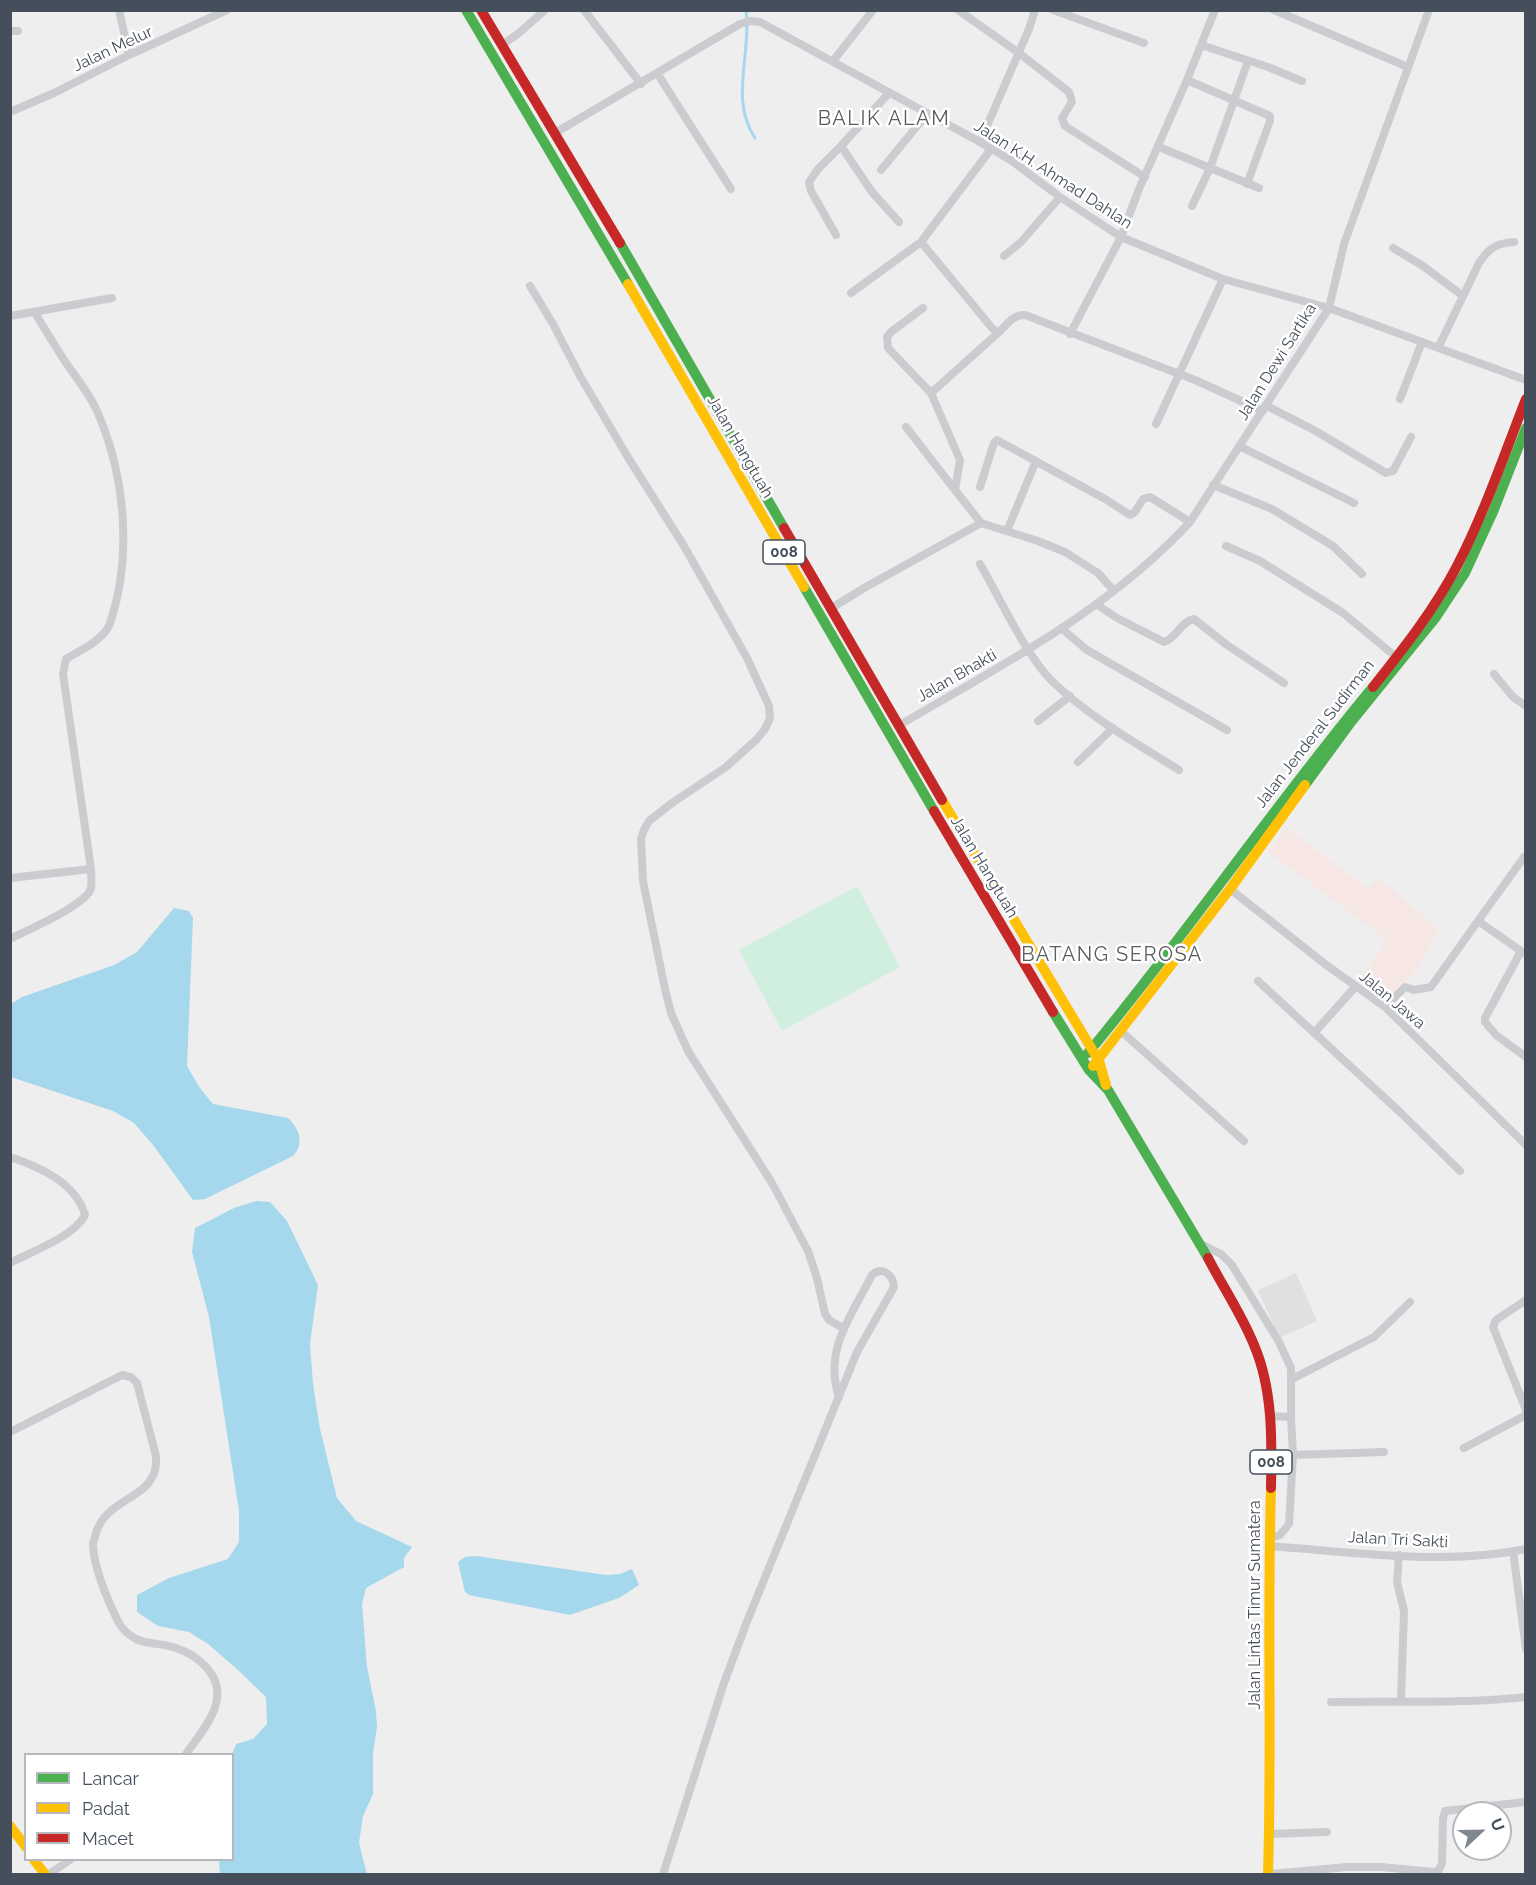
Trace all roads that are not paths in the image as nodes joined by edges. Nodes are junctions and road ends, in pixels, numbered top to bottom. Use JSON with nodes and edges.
{"nodes":[{"id":1,"x":119,"y":10,"type":"edge"},
{"id":2,"x":206,"y":10,"type":"edge"},
{"id":3,"x":227,"y":10,"type":"edge"},
{"id":4,"x":466,"y":10,"type":"edge"},
{"id":5,"x":481,"y":10,"type":"edge"},
{"id":6,"x":545,"y":10,"type":"edge"},
{"id":7,"x":584,"y":10,"type":"edge"},
{"id":8,"x":873,"y":10,"type":"edge"},
{"id":9,"x":958,"y":10,"type":"edge"},
{"id":10,"x":1035,"y":10,"type":"edge"},
{"id":11,"x":1053,"y":10,"type":"edge"},
{"id":12,"x":1215,"y":10,"type":"edge"},
{"id":13,"x":1274,"y":10,"type":"edge"},
{"id":14,"x":1429,"y":10,"type":"edge"},
{"id":15,"x":208,"y":20,"type":"junction"},
{"id":16,"x":1144,"y":43,"type":"dead end"},
{"id":17,"x":502,"y":45,"type":"junction"},
{"id":18,"x":1201,"y":45,"type":"junction"},
{"id":19,"x":1019,"y":53,"type":"junction"},
{"id":20,"x":129,"y":55,"type":"junction"},
{"id":21,"x":833,"y":61,"type":"junction"},
{"id":22,"x":1248,"y":62,"type":"junction"},
{"id":23,"x":1408,"y":68,"type":"junction"},
{"id":24,"x":657,"y":73,"type":"junction"},
{"id":25,"x":1187,"y":80,"type":"junction"},
{"id":26,"x":1302,"y":81,"type":"dead end"},
{"id":27,"x":640,"y":84,"type":"junction"},
{"id":28,"x":889,"y":93,"type":"junction"},
{"id":29,"x":1234,"y":100,"type":"junction"},
{"id":30,"x":10,"y":112,"type":"edge"},
{"id":31,"x":927,"y":114,"type":"junction"},
{"id":32,"x":555,"y":133,"type":"junction"},
{"id":33,"x":980,"y":142,"type":"junction"},
{"id":34,"x":841,"y":146,"type":"junction"},
{"id":35,"x":1159,"y":147,"type":"junction"},
{"id":36,"x":991,"y":149,"type":"junction"},
{"id":37,"x":1210,"y":168,"type":"junction"},
{"id":38,"x":881,"y":170,"type":"dead end"},
{"id":39,"x":1144,"y":177,"type":"junction"},
{"id":40,"x":1247,"y":184,"type":"junction"},
{"id":41,"x":1258,"y":188,"type":"dead end"},
{"id":42,"x":731,"y":189,"type":"dead end"},
{"id":43,"x":1060,"y":197,"type":"junction"},
{"id":44,"x":597,"y":204,"type":"junction"},
{"id":45,"x":1192,"y":206,"type":"dead end"},
{"id":46,"x":585,"y":211,"type":"junction"},
{"id":47,"x":899,"y":222,"type":"dead end"},
{"id":48,"x":836,"y":235,"type":"dead end"},
{"id":49,"x":1121,"y":237,"type":"junction"},
{"id":50,"x":921,"y":242,"type":"junction"},
{"id":51,"x":1514,"y":242,"type":"dead end"},
{"id":52,"x":1393,"y":248,"type":"dead end"},
{"id":53,"x":1005,"y":256,"type":"dead end"},
{"id":54,"x":1223,"y":279,"type":"junction"},
{"id":55,"x":530,"y":286,"type":"dead end"},
{"id":56,"x":850,"y":293,"type":"dead end"},
{"id":57,"x":1463,"y":296,"type":"junction"},
{"id":58,"x":112,"y":298,"type":"dead end"},
{"id":59,"x":923,"y":308,"type":"dead end"},
{"id":60,"x":1329,"y":308,"type":"junction"},
{"id":61,"x":34,"y":313,"type":"junction"},
{"id":62,"x":10,"y":316,"type":"edge"},
{"id":63,"x":998,"y":333,"type":"junction"},
{"id":64,"x":1070,"y":334,"type":"junction"},
{"id":65,"x":1422,"y":342,"type":"junction"},
{"id":66,"x":1438,"y":348,"type":"junction"},
{"id":67,"x":1180,"y":375,"type":"junction"},
{"id":68,"x":1526,"y":380,"type":"edge"},
{"id":69,"x":931,"y":393,"type":"junction"},
{"id":70,"x":1400,"y":399,"type":"dead end"},
{"id":71,"x":1526,"y":399,"type":"edge"},
{"id":72,"x":1265,"y":409,"type":"junction"},
{"id":73,"x":1156,"y":424,"type":"dead end"},
{"id":74,"x":906,"y":427,"type":"dead end"},
{"id":75,"x":1526,"y":428,"type":"edge"},
{"id":76,"x":1411,"y":437,"type":"dead end"},
{"id":77,"x":1239,"y":446,"type":"junction"},
{"id":78,"x":1036,"y":461,"type":"junction"},
{"id":79,"x":1213,"y":485,"type":"junction"},
{"id":80,"x":980,"y":487,"type":"dead end"},
{"id":81,"x":955,"y":490,"type":"junction"},
{"id":82,"x":1354,"y":503,"type":"dead end"},
{"id":83,"x":1190,"y":522,"type":"junction"},
{"id":84,"x":981,"y":523,"type":"junction"},
{"id":85,"x":1007,"y":531,"type":"junction"},
{"id":86,"x":1226,"y":546,"type":"dead end"},
{"id":87,"x":1468,"y":553,"type":"junction"},
{"id":88,"x":980,"y":564,"type":"dead end"},
{"id":89,"x":1362,"y":574,"type":"dead end"},
{"id":90,"x":1114,"y":591,"type":"junction"},
{"id":91,"x":1096,"y":604,"type":"junction"},
{"id":92,"x":830,"y":609,"type":"junction"},
{"id":93,"x":1061,"y":628,"type":"junction"},
{"id":94,"x":1029,"y":649,"type":"junction"},
{"id":95,"x":1395,"y":656,"type":"junction"},
{"id":96,"x":1494,"y":674,"type":"dead end"},
{"id":97,"x":1284,"y":683,"type":"dead end"},
{"id":98,"x":1070,"y":696,"type":"junction"},
{"id":99,"x":1526,"y":706,"type":"edge"},
{"id":100,"x":1038,"y":721,"type":"dead end"},
{"id":101,"x":898,"y":726,"type":"junction"},
{"id":102,"x":1113,"y":728,"type":"junction"},
{"id":103,"x":1227,"y":730,"type":"dead end"},
{"id":104,"x":1078,"y":762,"type":"dead end"},
{"id":105,"x":1179,"y":771,"type":"dead end"},
{"id":106,"x":955,"y":820,"type":"junction"},
{"id":107,"x":944,"y":829,"type":"junction"},
{"id":108,"x":1524,"y":857,"type":"dead end"},
{"id":109,"x":91,"y":868,"type":"junction"},
{"id":110,"x":10,"y":879,"type":"edge"},
{"id":111,"x":1230,"y":889,"type":"junction"},
{"id":112,"x":1197,"y":921,"type":"junction"},
{"id":113,"x":1478,"y":921,"type":"junction"},
{"id":114,"x":10,"y":939,"type":"edge"},
{"id":115,"x":1523,"y":953,"type":"edge"},
{"id":116,"x":1258,"y":981,"type":"dead end"},
{"id":117,"x":1356,"y":986,"type":"junction"},
{"id":118,"x":1385,"y":1007,"type":"junction"},
{"id":119,"x":1121,"y":1031,"type":"junction"},
{"id":120,"x":1314,"y":1033,"type":"junction"},
{"id":121,"x":1092,"y":1049,"type":"junction"},
{"id":122,"x":1526,"y":1057,"type":"edge"},
{"id":123,"x":1099,"y":1061,"type":"junction"},
{"id":124,"x":1085,"y":1065,"type":"junction"},
{"id":125,"x":1108,"y":1090,"type":"junction"},
{"id":126,"x":1244,"y":1141,"type":"dead end"},
{"id":127,"x":1526,"y":1145,"type":"edge"},
{"id":128,"x":10,"y":1157,"type":"edge"},
{"id":129,"x":1460,"y":1171,"type":"dead end"},
{"id":130,"x":1200,"y":1243,"type":"junction"},
{"id":131,"x":10,"y":1263,"type":"edge"},
{"id":132,"x":1526,"y":1300,"type":"edge"},
{"id":133,"x":1410,"y":1302,"type":"dead end"},
{"id":134,"x":843,"y":1328,"type":"junction"},
{"id":135,"x":1292,"y":1379,"type":"junction"},
{"id":136,"x":839,"y":1397,"type":"junction"},
{"id":137,"x":1526,"y":1410,"type":"edge"},
{"id":138,"x":1526,"y":1415,"type":"edge"},
{"id":139,"x":1270,"y":1416,"type":"junction"},
{"id":140,"x":1290,"y":1417,"type":"junction"},
{"id":141,"x":10,"y":1432,"type":"edge"},
{"id":142,"x":1464,"y":1448,"type":"dead end"},
{"id":143,"x":1384,"y":1452,"type":"dead end"},
{"id":144,"x":1293,"y":1455,"type":"junction"},
{"id":145,"x":1270,"y":1542,"type":"junction"},
{"id":146,"x":1526,"y":1549,"type":"edge"},
{"id":147,"x":1513,"y":1551,"type":"junction"},
{"id":148,"x":1399,"y":1555,"type":"junction"},
{"id":149,"x":1523,"y":1623,"type":"edge"},
{"id":150,"x":1526,"y":1649,"type":"edge"},
{"id":151,"x":1526,"y":1697,"type":"edge"},
{"id":152,"x":1401,"y":1700,"type":"junction"},
{"id":153,"x":1331,"y":1702,"type":"dead end"},
{"id":154,"x":187,"y":1753,"type":"edge"},
{"id":155,"x":1526,"y":1803,"type":"edge"},
{"id":156,"x":10,"y":1826,"type":"edge"},
{"id":157,"x":1327,"y":1832,"type":"dead end"},
{"id":158,"x":1269,"y":1834,"type":"junction"},
{"id":159,"x":24,"y":1844,"type":"edge"},
{"id":160,"x":35,"y":1861,"type":"edge"},
{"id":161,"x":68,"y":1861,"type":"edge"},
{"id":162,"x":1418,"y":1872,"type":"edge"},
{"id":163,"x":47,"y":1875,"type":"edge"},
{"id":164,"x":663,"y":1875,"type":"edge"},
{"id":165,"x":1270,"y":1875,"type":"edge"}],
"edges":[{"from":1,"to":20,"type":"street"},
{"from":2,"to":15,"type":"street"},
{"from":3,"to":15,"type":"street","name":"Jalan Melur"},
{"from":4,"to":46,"type":"main road","name":"Jalan Hangtuah","number":"008"},
{"from":5,"to":17,"type":"main road","name":"Jalan Hangtuah","number":"008"},
{"from":6,"to":17,"type":"street"},
{"from":7,"to":27,"type":"street"},
{"from":8,"to":21,"type":"street"},
{"from":9,"to":19,"type":"street"},
{"from":10,"to":19,"type":"street"},
{"from":11,"to":16,"type":"street"},
{"from":12,"to":18,"type":"street"},
{"from":13,"to":23,"type":"street"},
{"from":14,"to":23,"type":"street","name":"Jalan Dewi Sartika"},
{"from":15,"to":20,"type":"street","name":"Jalan Melur"},
{"from":17,"to":32,"type":"main road","name":"Jalan Hangtuah","number":"008"},
{"from":18,"to":22,"type":"street"},
{"from":18,"to":25,"type":"street"},
{"from":19,"to":33,"type":"street"},
{"from":19,"to":39,"type":"street"},
{"from":20,"to":30,"type":"street","name":"Jalan Melur"},
{"from":21,"to":24,"type":"street","name":"Jalan K.H. Ahmad Dahlan"},
{"from":21,"to":28,"type":"street","name":"Jalan K.H. Ahmad Dahlan"},
{"from":22,"to":26,"type":"street"},
{"from":22,"to":29,"type":"street"},
{"from":23,"to":60,"type":"street","name":"Jalan Dewi Sartika"},
{"from":24,"to":27,"type":"street"},
{"from":24,"to":42,"type":"street"},
{"from":25,"to":29,"type":"street"},
{"from":25,"to":35,"type":"street"},
{"from":27,"to":32,"type":"street"},
{"from":28,"to":31,"type":"street","name":"Jalan K.H. Ahmad Dahlan"},
{"from":28,"to":34,"type":"street"},
{"from":29,"to":37,"type":"street"},
{"from":29,"to":40,"type":"street"},
{"from":31,"to":33,"type":"street","name":"Jalan K.H. Ahmad Dahlan"},
{"from":31,"to":38,"type":"street"},
{"from":32,"to":44,"type":"main road","name":"Jalan Hangtuah","number":"008"},
{"from":33,"to":36,"type":"street","name":"Jalan K.H. Ahmad Dahlan"},
{"from":34,"to":47,"type":"street"},
{"from":34,"to":48,"type":"street"},
{"from":35,"to":37,"type":"street"},
{"from":35,"to":39,"type":"street"},
{"from":36,"to":43,"type":"street","name":"Jalan K.H. Ahmad Dahlan"},
{"from":36,"to":50,"type":"street"},
{"from":37,"to":40,"type":"street"},
{"from":37,"to":45,"type":"street"},
{"from":39,"to":49,"type":"street"},
{"from":40,"to":41,"type":"street"},
{"from":43,"to":49,"type":"street","name":"Jalan K.H. Ahmad Dahlan"},
{"from":43,"to":53,"type":"street"},
{"from":44,"to":46,"type":"main road"},
{"from":44,"to":92,"type":"main road","name":"Jalan Hangtuah","number":"008"},
{"from":46,"to":107,"type":"main road","name":"Jalan Hangtuah","number":"008"},
{"from":49,"to":54,"type":"street","name":"Jalan K.H. Ahmad Dahlan"},
{"from":49,"to":64,"type":"street"},
{"from":50,"to":56,"type":"street"},
{"from":50,"to":63,"type":"street"},
{"from":51,"to":57,"type":"street"},
{"from":52,"to":57,"type":"street"},
{"from":54,"to":60,"type":"street","name":"Jalan K.H. Ahmad Dahlan"},
{"from":54,"to":67,"type":"street"},
{"from":55,"to":134,"type":"street"},
{"from":57,"to":66,"type":"street"},
{"from":58,"to":61,"type":"street"},
{"from":59,"to":69,"type":"street"},
{"from":60,"to":65,"type":"street","name":"Jalan K.H. Ahmad Dahlan"},
{"from":60,"to":72,"type":"street","name":"Jalan Dewi Sartika"},
{"from":61,"to":62,"type":"street"},
{"from":61,"to":109,"type":"street"},
{"from":63,"to":64,"type":"street"},
{"from":63,"to":69,"type":"street"},
{"from":64,"to":67,"type":"street"},
{"from":65,"to":66,"type":"street","name":"Jalan K.H. Ahmad Dahlan"},
{"from":65,"to":70,"type":"street"},
{"from":66,"to":68,"type":"street","name":"Jalan K.H. Ahmad Dahlan"},
{"from":67,"to":72,"type":"street"},
{"from":67,"to":73,"type":"street"},
{"from":69,"to":81,"type":"street"},
{"from":71,"to":87,"type":"main road","name":"Jalan Jenderal Sudirman"},
{"from":72,"to":76,"type":"street"},
{"from":72,"to":77,"type":"street","name":"Jalan Dewi Sartika"},
{"from":74,"to":81,"type":"street"},
{"from":75,"to":87,"type":"main road","name":"Jalan Jenderal Sudirman"},
{"from":77,"to":79,"type":"street","name":"Jalan Dewi Sartika"},
{"from":77,"to":82,"type":"street"},
{"from":78,"to":80,"type":"street"},
{"from":78,"to":83,"type":"street"},
{"from":78,"to":85,"type":"street"},
{"from":79,"to":83,"type":"street","name":"Jalan Dewi Sartika"},
{"from":79,"to":89,"type":"street"},
{"from":81,"to":84,"type":"street"},
{"from":83,"to":90,"type":"street","name":"Jalan Dewi Sartika"},
{"from":84,"to":85,"type":"street"},
{"from":84,"to":92,"type":"street"},
{"from":85,"to":90,"type":"street"},
{"from":86,"to":95,"type":"street"},
{"from":87,"to":95,"type":"main road","name":"Jalan Jenderal Sudirman"},
{"from":87,"to":111,"type":"main road","name":"Jalan Jenderal Sudirman"},
{"from":88,"to":94,"type":"street"},
{"from":90,"to":91,"type":"street","name":"Jalan Dewi Sartika"},
{"from":91,"to":93,"type":"street","name":"Jalan Dewi Sartika"},
{"from":91,"to":97,"type":"street"},
{"from":92,"to":101,"type":"main road","name":"Jalan Hangtuah","number":"008"},
{"from":93,"to":94,"type":"street","name":"Jalan Dewi Sartika"},
{"from":93,"to":103,"type":"street"},
{"from":94,"to":98,"type":"street"},
{"from":94,"to":101,"type":"street","name":"Jalan Bhakti"},
{"from":95,"to":112,"type":"main road","name":"Jalan Jenderal Sudirman"},
{"from":96,"to":99,"type":"street"},
{"from":98,"to":100,"type":"street"},
{"from":98,"to":102,"type":"street"},
{"from":101,"to":106,"type":"main road","name":"Jalan Hangtuah","number":"008"},
{"from":102,"to":104,"type":"street"},
{"from":102,"to":105,"type":"street"},
{"from":106,"to":107,"type":"main road"},
{"from":106,"to":121,"type":"main road","name":"Jalan Hangtuah","number":"008"},
{"from":107,"to":124,"type":"main road","name":"Jalan Hangtuah","number":"008"},
{"from":108,"to":113,"type":"street"},
{"from":109,"to":110,"type":"street"},
{"from":109,"to":114,"type":"street"},
{"from":111,"to":112,"type":"main road","name":"Jalan Jenderal Sudirman"},
{"from":111,"to":117,"type":"street","name":"Jalan Jawa"},
{"from":112,"to":119,"type":"main road","name":"Jalan Jenderal Sudirman"},
{"from":112,"to":121,"type":"main road","name":"Jalan Jenderal Sudirman"},
{"from":113,"to":115,"type":"street"},
{"from":113,"to":118,"type":"street"},
{"from":115,"to":122,"type":"street"},
{"from":116,"to":120,"type":"street"},
{"from":117,"to":118,"type":"street","name":"Jalan Jawa"},
{"from":117,"to":120,"type":"street"},
{"from":118,"to":127,"type":"street","name":"Jalan Jawa"},
{"from":119,"to":123,"type":"main road","name":"Jalan Jenderal Sudirman"},
{"from":119,"to":126,"type":"street"},
{"from":120,"to":129,"type":"street"},
{"from":121,"to":123,"type":"main road","name":"Jalan Hangtuah","number":"008"},
{"from":121,"to":124,"type":"main road","name":"Jalan Jenderal Sudirman"},
{"from":123,"to":124,"type":"main road","name":"Jalan Jenderal Sudirman"},
{"from":123,"to":125,"type":"main road","name":"Jalan Hangtuah","number":"008"},
{"from":124,"to":125,"type":"main road","name":"Jalan Hangtuah","number":"008"},
{"from":125,"to":130,"type":"main road","name":"Jalan Lintas Timur Sumatera","number":"008"},
{"from":128,"to":131,"type":"street"},
{"from":130,"to":135,"type":"street"},
{"from":130,"to":139,"type":"main road","name":"Jalan Lintas Timur Sumatera","number":"008"},
{"from":132,"to":137,"type":"street"},
{"from":133,"to":135,"type":"street"},
{"from":134,"to":136,"type":"street"},
{"from":134,"to":136,"type":"street"},
{"from":135,"to":140,"type":"street"},
{"from":136,"to":164,"type":"street"},
{"from":138,"to":142,"type":"street"},
{"from":139,"to":140,"type":"street"},
{"from":139,"to":145,"type":"main road","name":"Jalan Lintas Timur Sumatera","number":"008"},
{"from":140,"to":144,"type":"street"},
{"from":141,"to":154,"type":"street"},
{"from":143,"to":144,"type":"street"},
{"from":144,"to":145,"type":"street"},
{"from":145,"to":148,"type":"street","name":"Jalan Tri Sakti"},
{"from":145,"to":158,"type":"main road","name":"Jalan Lintas Timur Sumatera","number":"008"},
{"from":146,"to":147,"type":"street","name":"Jalan Tri Sakti"},
{"from":147,"to":148,"type":"street","name":"Jalan Tri Sakti"},
{"from":147,"to":149,"type":"street"},
{"from":148,"to":152,"type":"street"},
{"from":149,"to":150,"type":"street"},
{"from":151,"to":152,"type":"street"},
{"from":152,"to":153,"type":"street"},
{"from":155,"to":162,"type":"street"},
{"from":156,"to":159,"type":"main road"},
{"from":157,"to":158,"type":"street"},
{"from":158,"to":165,"type":"main road","name":"Jalan Lintas Timur Sumatera","number":"008"},
{"from":160,"to":163,"type":"main road"},
{"from":161,"to":163,"type":"street"},
{"from":162,"to":165,"type":"street"}]}
